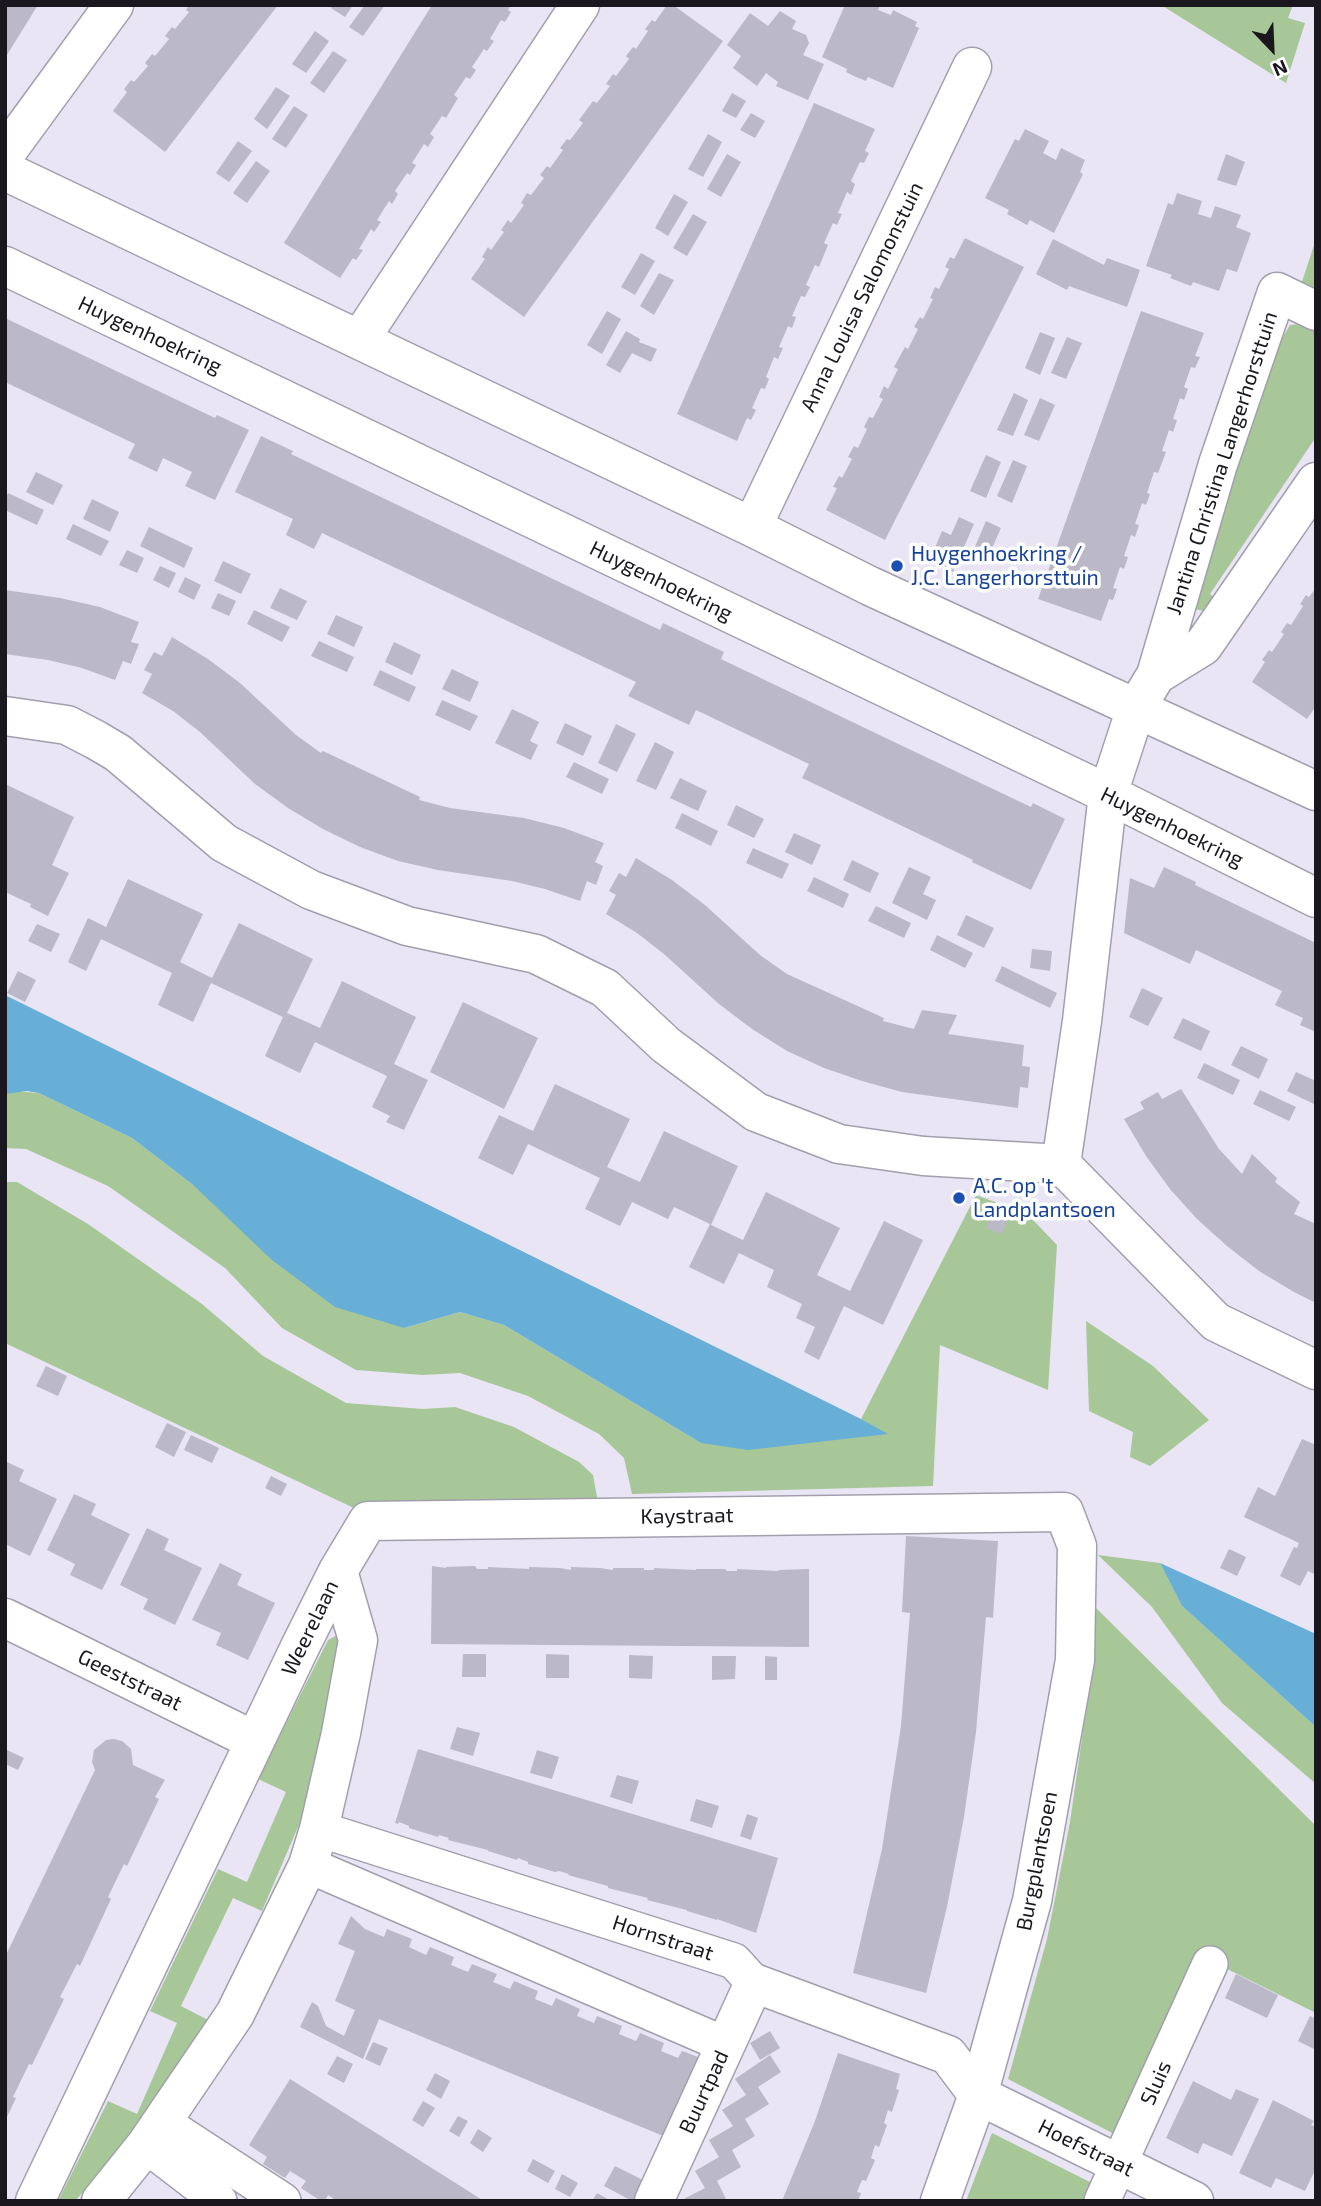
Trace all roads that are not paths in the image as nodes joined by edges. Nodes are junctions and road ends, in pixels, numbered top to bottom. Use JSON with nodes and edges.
{"nodes":[{"id":1,"x":114,"y":5,"type":"edge"},
{"id":2,"x":580,"y":5,"type":"edge"},
{"id":3,"x":972,"y":68,"type":"dead end"},
{"id":4,"x":5,"y":154,"type":"edge"},
{"id":5,"x":5,"y":171,"type":"edge"},
{"id":6,"x":5,"y":267,"type":"edge"},
{"id":7,"x":1316,"y":311,"type":"edge"},
{"id":8,"x":360,"y":339,"type":"junction"},
{"id":9,"x":1316,"y":482,"type":"edge"},
{"id":10,"x":752,"y":527,"type":"junction"},
{"id":11,"x":1156,"y":675,"type":"junction"},
{"id":12,"x":1136,"y":708,"type":"junction"},
{"id":13,"x":5,"y":716,"type":"edge"},
{"id":14,"x":1316,"y":792,"type":"edge"},
{"id":15,"x":1108,"y":794,"type":"junction"},
{"id":16,"x":1316,"y":898,"type":"edge"},
{"id":17,"x":1060,"y":1164,"type":"junction"},
{"id":18,"x":1316,"y":1370,"type":"edge"},
{"id":19,"x":1064,"y":1512,"type":"joint"},
{"id":20,"x":338,"y":1571,"type":"junction"},
{"id":21,"x":5,"y":1618,"type":"edge"},
{"id":22,"x":255,"y":1741,"type":"junction"},
{"id":23,"x":319,"y":1829,"type":"junction"},
{"id":24,"x":308,"y":1865,"type":"junction"},
{"id":25,"x":1210,"y":1964,"type":"dead end"},
{"id":26,"x":754,"y":1983,"type":"junction"},
{"id":27,"x":726,"y":2045,"type":"junction"},
{"id":28,"x":978,"y":2095,"type":"junction"},
{"id":29,"x":154,"y":2133,"type":"junction"},
{"id":30,"x":1119,"y":2164,"type":"junction"},
{"id":31,"x":35,"y":2201,"type":"edge"},
{"id":32,"x":101,"y":2201,"type":"edge"},
{"id":33,"x":219,"y":2201,"type":"edge"},
{"id":34,"x":283,"y":2201,"type":"edge"},
{"id":35,"x":654,"y":2201,"type":"edge"},
{"id":36,"x":940,"y":2201,"type":"edge"},
{"id":37,"x":1102,"y":2201,"type":"edge"},
{"id":38,"x":1194,"y":2201,"type":"edge"}],
"edges":[{"from":1,"to":4,"type":"street"},
{"from":2,"to":8,"type":"street"},
{"from":3,"to":10,"type":"street","name":"Anna Louisa Salomonstuin"},
{"from":5,"to":8,"type":"street"},
{"from":6,"to":15,"type":"street","name":"Huygenhoekring"},
{"from":7,"to":11,"type":"street","name":"Jantina Christina Langerhorsttuin"},
{"from":8,"to":10,"type":"street"},
{"from":9,"to":11,"type":"street","name":"Jantina Christina Langerhorsttuin"},
{"from":10,"to":12,"type":"street"},
{"from":11,"to":12,"type":"street","name":"Jantina Christina Langerhorsttuin"},
{"from":12,"to":14,"type":"street"},
{"from":12,"to":15,"type":"street","name":"Jantina Christina Langerhorsttuin"},
{"from":13,"to":17,"type":"street"},
{"from":15,"to":16,"type":"street","name":"Huygenhoekring"},
{"from":15,"to":17,"type":"street","name":"Jantina Christina Langerhorsttuin"},
{"from":17,"to":18,"type":"street"},
{"from":19,"to":20,"type":"street","name":"Kaystraat"},
{"from":19,"to":28,"type":"street","name":"Burgplantsoen"},
{"from":20,"to":22,"type":"street","name":"Weerelaan"},
{"from":20,"to":23,"type":"street","name":"Weerelaan"},
{"from":21,"to":22,"type":"street","name":"Geeststraat"},
{"from":22,"to":31,"type":"street","name":"Weerelaan"},
{"from":23,"to":24,"type":"street","name":"Weerelaan"},
{"from":23,"to":26,"type":"street","name":"Hornstraat"},
{"from":24,"to":27,"type":"street"},
{"from":24,"to":29,"type":"street","name":"Weerelaan"},
{"from":25,"to":30,"type":"street","name":"Sluis"},
{"from":26,"to":27,"type":"street","name":"Buurtpad"},
{"from":26,"to":28,"type":"street","name":"Hornstraat"},
{"from":27,"to":35,"type":"street","name":"Buurtpad"},
{"from":28,"to":30,"type":"street","name":"Hoefstraat"},
{"from":28,"to":36,"type":"street","name":"Burgplantsoen"},
{"from":29,"to":32,"type":"street","name":"Weerelaan"},
{"from":29,"to":33,"type":"street"},
{"from":29,"to":34,"type":"street"},
{"from":30,"to":37,"type":"street","name":"Sluis"},
{"from":30,"to":38,"type":"street","name":"Hoefstraat"}]}
